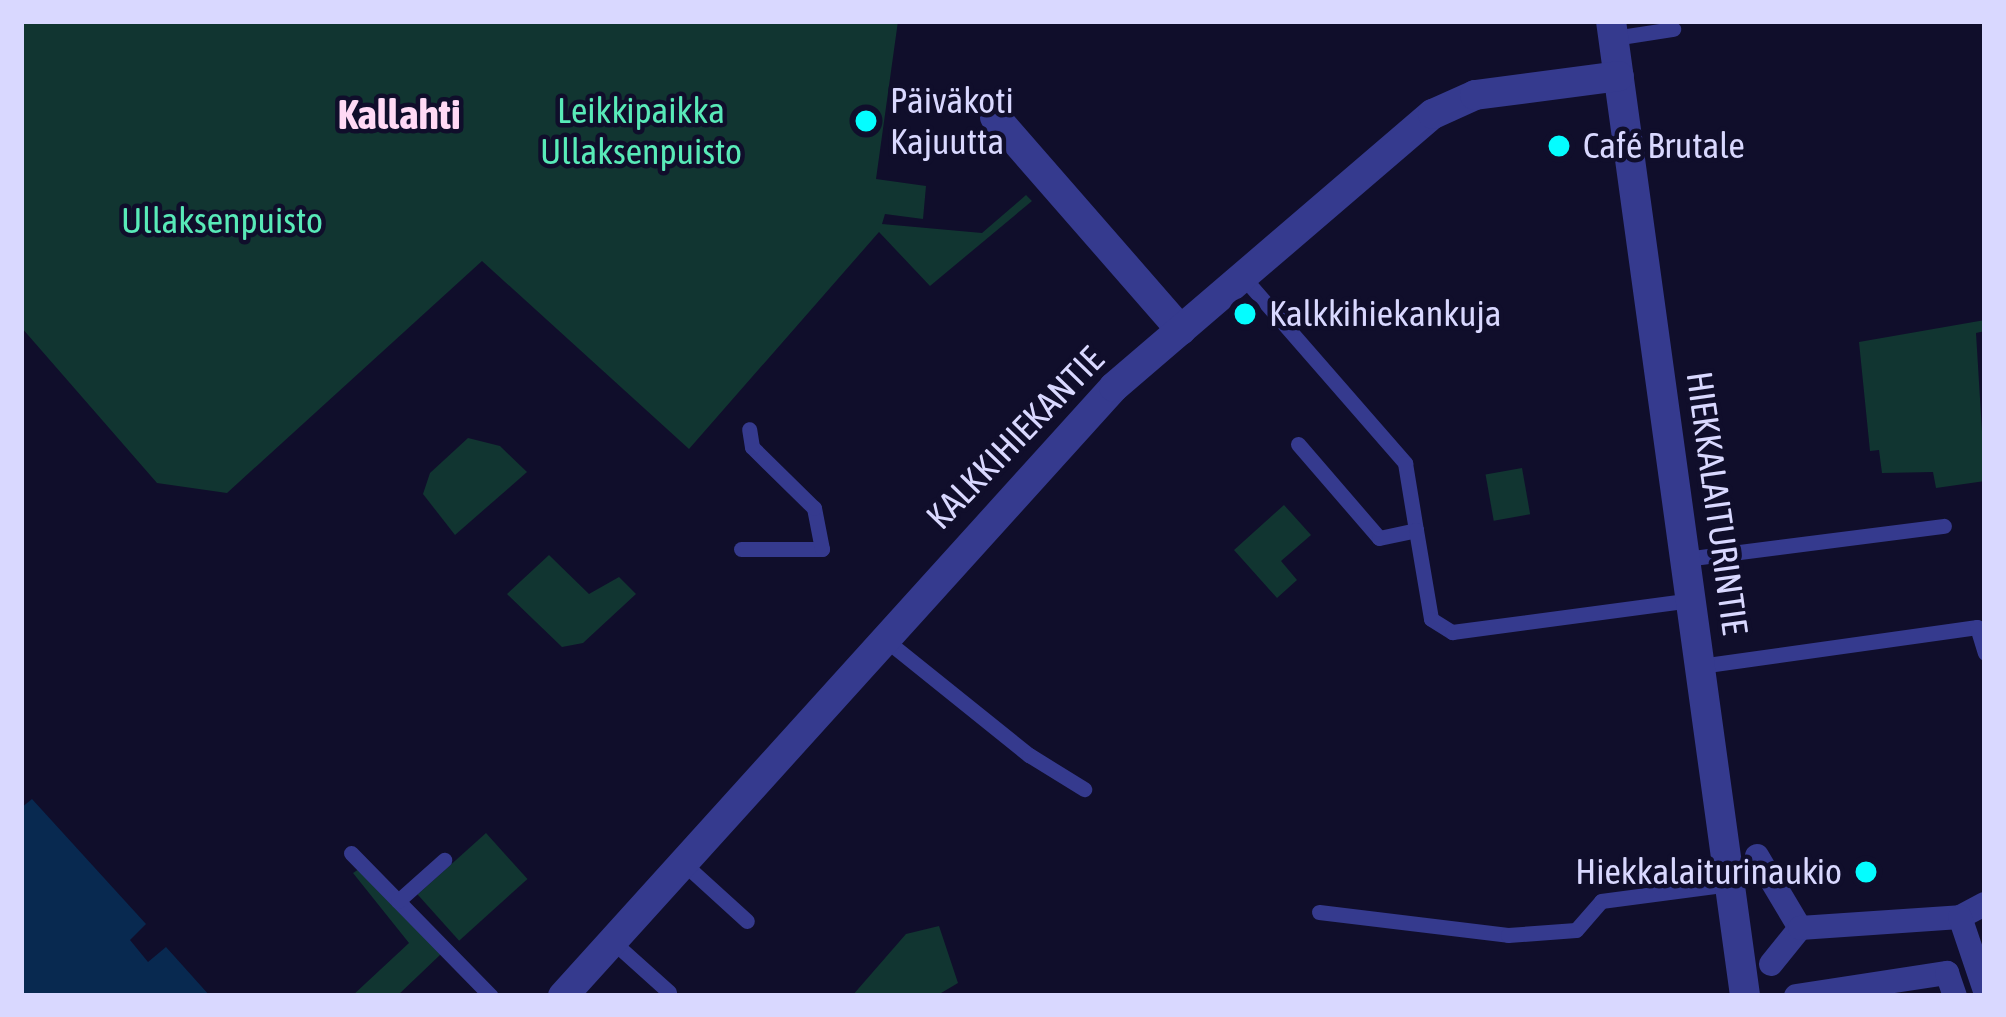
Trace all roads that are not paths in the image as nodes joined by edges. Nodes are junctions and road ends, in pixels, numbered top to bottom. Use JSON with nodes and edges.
{"nodes":[{"id":1,"x":1613,"y":29,"type":"edge"},
{"id":2,"x":1673,"y":29,"type":"dead end"},
{"id":3,"x":1619,"y":76,"type":"junction"},
{"id":4,"x":994,"y":117,"type":"dead end"},
{"id":5,"x":1243,"y":277,"type":"junction"},
{"id":6,"x":1181,"y":330,"type":"junction"},
{"id":7,"x":749,"y":429,"type":"dead end"},
{"id":8,"x":1298,"y":444,"type":"dead end"},
{"id":9,"x":1943,"y":526,"type":"dead end"},
{"id":10,"x":1416,"y":530,"type":"junction"},
{"id":11,"x":741,"y":549,"type":"dead end"},
{"id":12,"x":1685,"y":560,"type":"junction"},
{"id":13,"x":1691,"y":600,"type":"junction"},
{"id":14,"x":1981,"y":627,"type":"edge"},
{"id":15,"x":882,"y":637,"type":"junction"},
{"id":16,"x":1985,"y":653,"type":"edge"},
{"id":17,"x":1700,"y":666,"type":"junction"},
{"id":18,"x":1084,"y":789,"type":"dead end"},
{"id":19,"x":351,"y":853,"type":"dead end"},
{"id":20,"x":1757,"y":856,"type":"dead end"},
{"id":21,"x":444,"y":860,"type":"dead end"},
{"id":22,"x":681,"y":861,"type":"junction"},
{"id":23,"x":1730,"y":884,"type":"junction"},
{"id":24,"x":398,"y":901,"type":"junction"},
{"id":25,"x":1984,"y":904,"type":"edge"},
{"id":26,"x":1319,"y":912,"type":"dead end"},
{"id":27,"x":1960,"y":917,"type":"junction"},
{"id":28,"x":747,"y":921,"type":"dead end"},
{"id":29,"x":1799,"y":928,"type":"junction"},
{"id":30,"x":611,"y":940,"type":"junction"},
{"id":31,"x":1772,"y":964,"type":"dead end"},
{"id":32,"x":669,"y":992,"type":"dead end"},
{"id":33,"x":1985,"y":992,"type":"edge"},
{"id":34,"x":491,"y":996,"type":"edge"},
{"id":35,"x":563,"y":996,"type":"edge"},
{"id":36,"x":1745,"y":996,"type":"edge"},
{"id":37,"x":1796,"y":996,"type":"edge"},
{"id":38,"x":1954,"y":996,"type":"edge"}],
"edges":[{"from":1,"to":2,"type":"lane"},
{"from":1,"to":3,"type":"street","name":"HIEKKALAITURINTIE"},
{"from":3,"to":5,"type":"street","name":"KALKKIHIEKANTIE"},
{"from":3,"to":12,"type":"street","name":"HIEKKALAITURINTIE"},
{"from":4,"to":6,"type":"street"},
{"from":5,"to":6,"type":"street","name":"KALKKIHIEKANTIE"},
{"from":5,"to":10,"type":"lane"},
{"from":6,"to":15,"type":"street","name":"KALKKIHIEKANTIE"},
{"from":7,"to":11,"type":"lane"},
{"from":8,"to":10,"type":"lane"},
{"from":9,"to":12,"type":"lane"},
{"from":10,"to":13,"type":"lane"},
{"from":12,"to":13,"type":"street","name":"HIEKKALAITURINTIE"},
{"from":13,"to":17,"type":"street","name":"HIEKKALAITURINTIE"},
{"from":14,"to":16,"type":"lane"},
{"from":14,"to":17,"type":"lane"},
{"from":15,"to":18,"type":"lane"},
{"from":15,"to":22,"type":"street","name":"KALKKIHIEKANTIE"},
{"from":17,"to":23,"type":"street","name":"HIEKKALAITURINTIE"},
{"from":19,"to":24,"type":"lane"},
{"from":20,"to":29,"type":"street"},
{"from":21,"to":24,"type":"lane"},
{"from":22,"to":28,"type":"lane"},
{"from":22,"to":30,"type":"street","name":"KALKKIHIEKANTIE"},
{"from":23,"to":26,"type":"lane"},
{"from":23,"to":36,"type":"street","name":"HIEKKALAITURINTIE"},
{"from":24,"to":34,"type":"lane"},
{"from":25,"to":27,"type":"street"},
{"from":27,"to":29,"type":"street"},
{"from":27,"to":33,"type":"street"},
{"from":29,"to":31,"type":"street"},
{"from":30,"to":32,"type":"lane"},
{"from":30,"to":35,"type":"street","name":"KALKKIHIEKANTIE"},
{"from":37,"to":38,"type":"street"}]}
